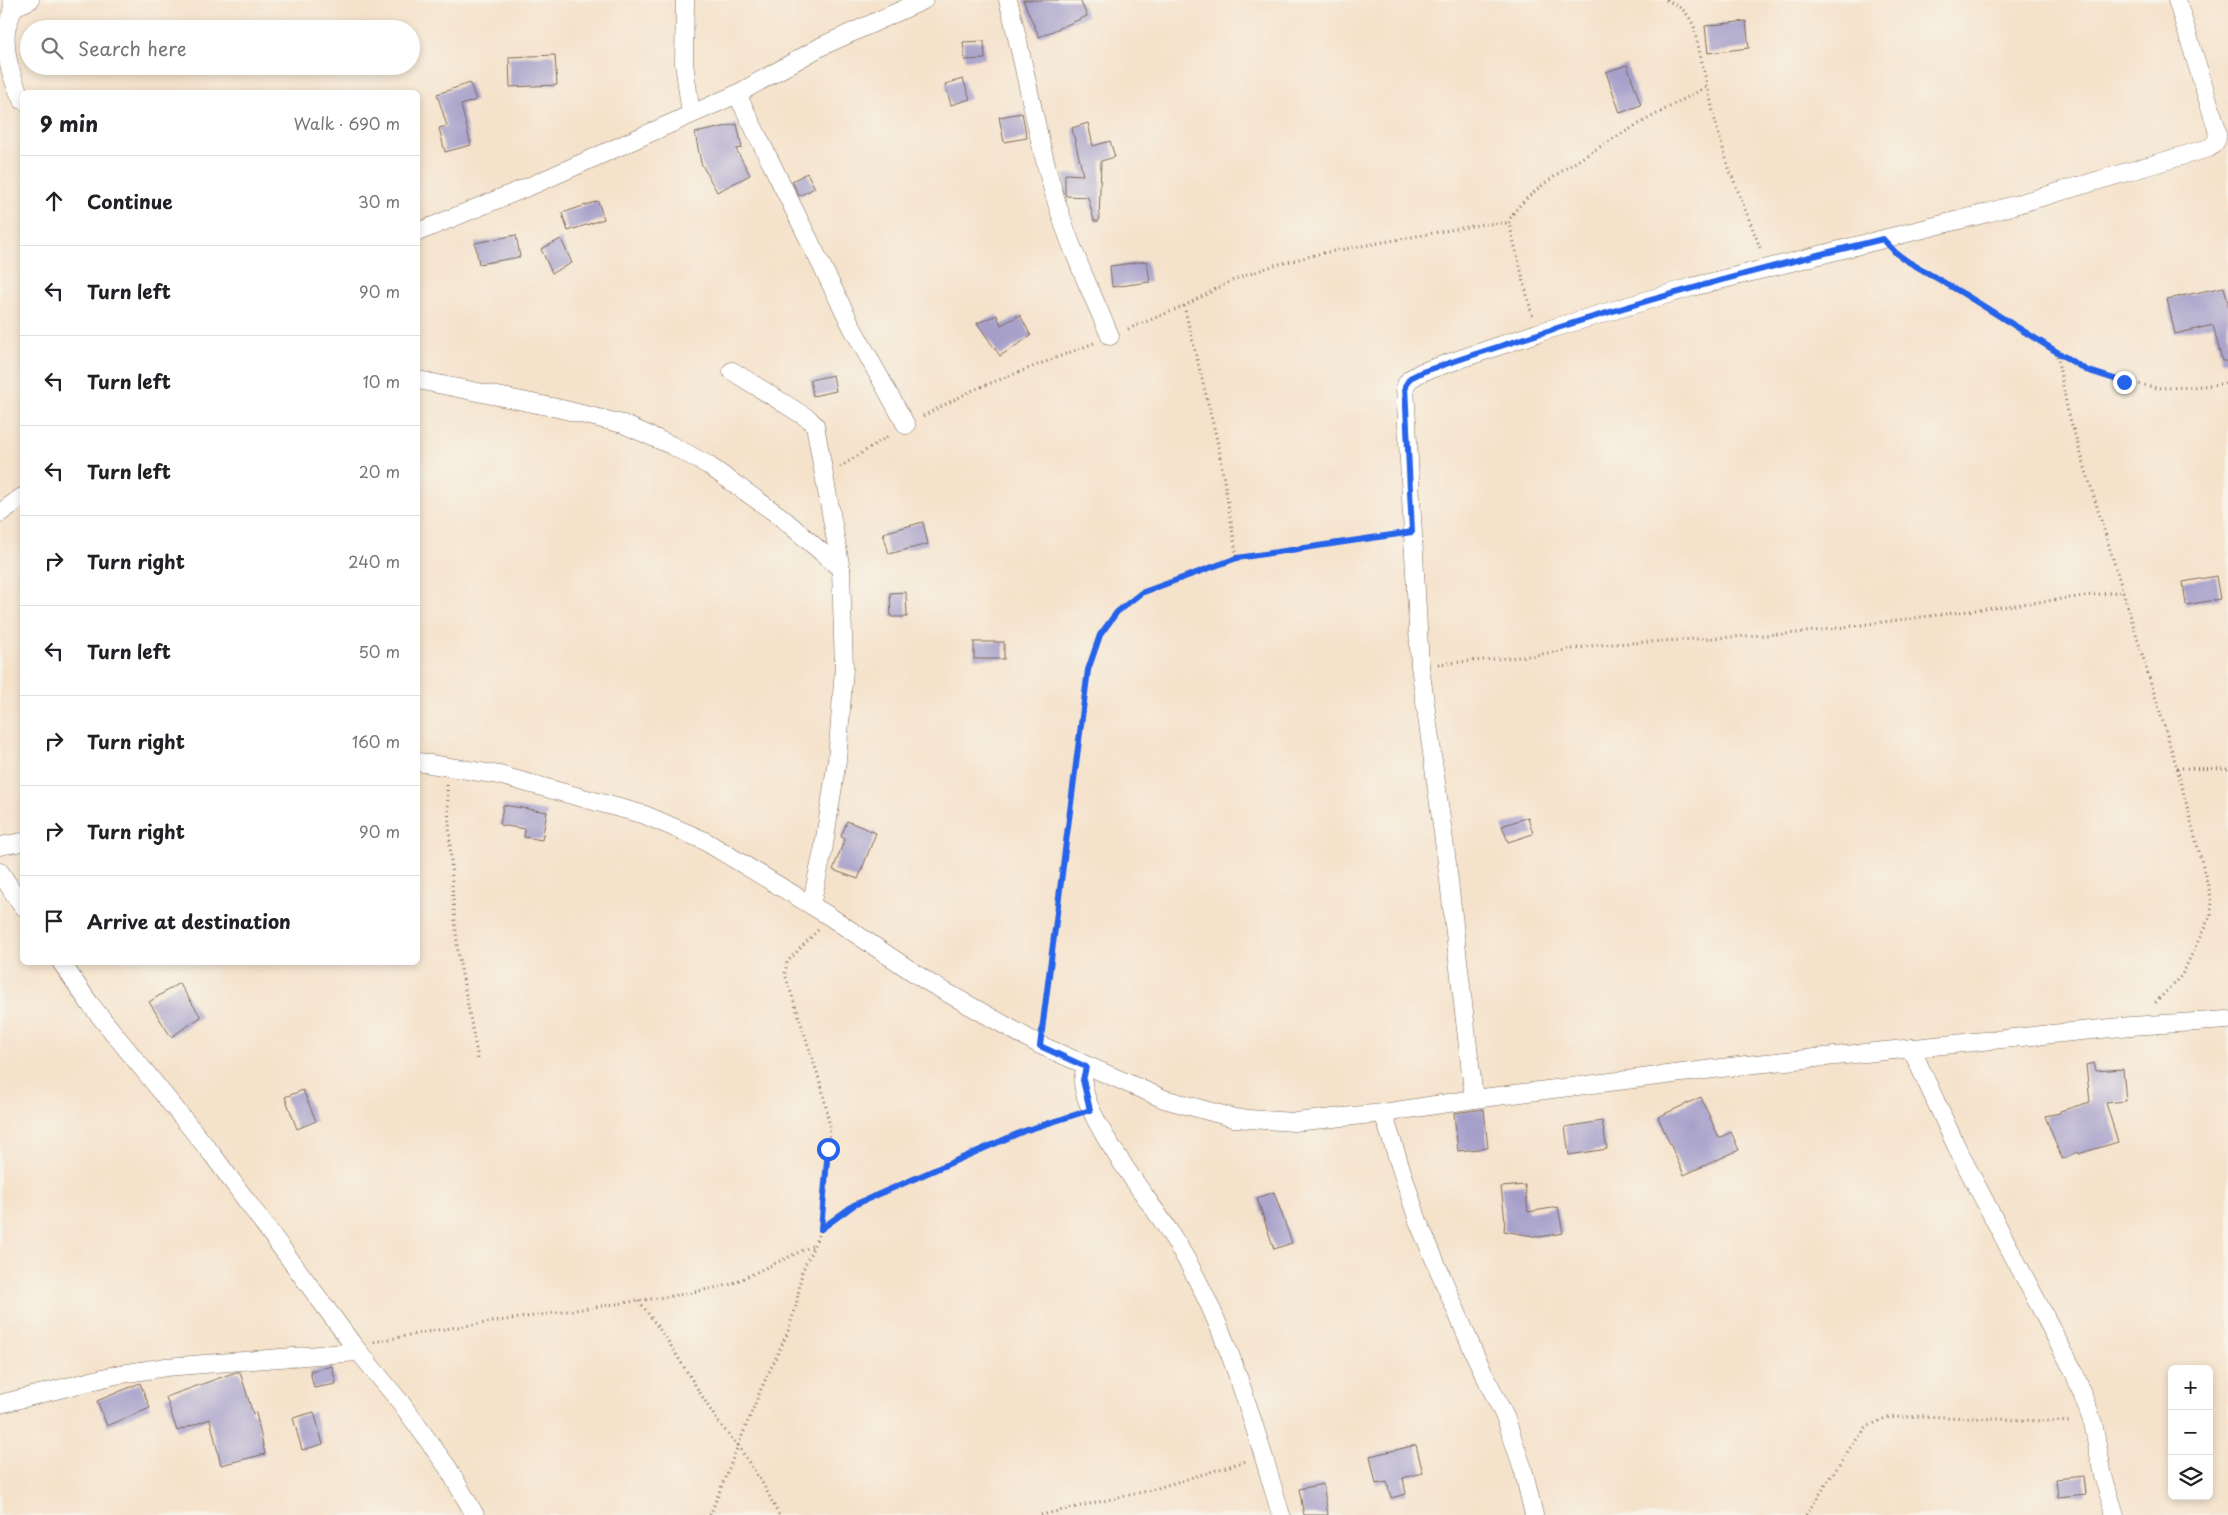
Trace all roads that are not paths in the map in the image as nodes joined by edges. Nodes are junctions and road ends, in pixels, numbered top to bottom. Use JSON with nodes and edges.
{"nodes":[{"id":1,"x":685,"y":0,"type":"edge"},
{"id":2,"x":924,"y":0,"type":"edge"},
{"id":3,"x":1008,"y":0,"type":"edge"},
{"id":4,"x":2177,"y":0,"type":"edge"},
{"id":5,"x":18,"y":2,"type":"edge"},
{"id":6,"x":737,"y":94,"type":"junction"},
{"id":7,"x":20,"y":96,"type":"edge"},
{"id":8,"x":692,"y":114,"type":"junction"},
{"id":9,"x":420,"y":231,"type":"edge"},
{"id":10,"x":1110,"y":336,"type":"road end"},
{"id":11,"x":732,"y":371,"type":"dead end"},
{"id":12,"x":420,"y":380,"type":"edge"},
{"id":13,"x":906,"y":425,"type":"road end"},
{"id":14,"x":20,"y":498,"type":"edge"},
{"id":15,"x":0,"y":513,"type":"edge"},
{"id":16,"x":841,"y":569,"type":"junction"},
{"id":17,"x":420,"y":762,"type":"edge"},
{"id":18,"x":20,"y":842,"type":"edge"},
{"id":19,"x":0,"y":846,"type":"edge"},
{"id":20,"x":0,"y":872,"type":"edge"},
{"id":21,"x":20,"y":903,"type":"edge"},
{"id":22,"x":811,"y":905,"type":"junction"},
{"id":23,"x":63,"y":965,"type":"edge"},
{"id":24,"x":2228,"y":1020,"type":"edge"},
{"id":25,"x":1911,"y":1048,"type":"junction"},
{"id":26,"x":1086,"y":1067,"type":"junction"},
{"id":27,"x":1474,"y":1098,"type":"junction"},
{"id":28,"x":1383,"y":1113,"type":"junction"},
{"id":29,"x":356,"y":1349,"type":"junction"},
{"id":30,"x":0,"y":1404,"type":"edge"},
{"id":31,"x":475,"y":1515,"type":"edge"},
{"id":32,"x":1281,"y":1515,"type":"edge"},
{"id":33,"x":1534,"y":1515,"type":"edge"},
{"id":34,"x":2115,"y":1515,"type":"edge"}],
"edges":[{"from":1,"to":8,"type":"street"},
{"from":2,"to":6,"type":"street"},
{"from":3,"to":10,"type":"street"},
{"from":4,"to":27,"type":"street"},
{"from":5,"to":7,"type":"street"},
{"from":6,"to":8,"type":"street"},
{"from":6,"to":13,"type":"street"},
{"from":8,"to":9,"type":"street"},
{"from":11,"to":16,"type":"street"},
{"from":12,"to":16,"type":"street"},
{"from":14,"to":15,"type":"street"},
{"from":16,"to":22,"type":"street"},
{"from":17,"to":22,"type":"street"},
{"from":18,"to":19,"type":"street"},
{"from":20,"to":21,"type":"street"},
{"from":22,"to":26,"type":"street"},
{"from":23,"to":29,"type":"street"},
{"from":24,"to":25,"type":"street"},
{"from":25,"to":27,"type":"street"},
{"from":25,"to":34,"type":"street"},
{"from":26,"to":28,"type":"street"},
{"from":26,"to":32,"type":"street"},
{"from":27,"to":28,"type":"street"},
{"from":28,"to":33,"type":"street"},
{"from":29,"to":30,"type":"street"},
{"from":29,"to":31,"type":"street"}]}
